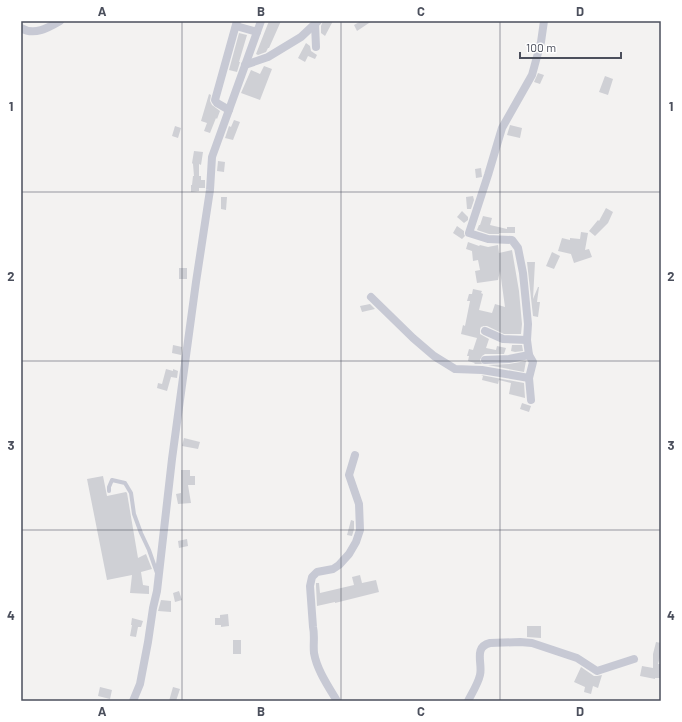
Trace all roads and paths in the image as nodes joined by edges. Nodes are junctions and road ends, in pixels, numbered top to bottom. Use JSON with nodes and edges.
{"nodes":[{"id":1,"x":60,"y":21,"type":"edge"},
{"id":2,"x":261,"y":21,"type":"edge"},
{"id":3,"x":544,"y":21,"type":"edge"},
{"id":4,"x":317,"y":22,"type":"edge"},
{"id":5,"x":236,"y":24,"type":"edge"},
{"id":6,"x":21,"y":28,"type":"edge"},
{"id":7,"x":256,"y":32,"type":"junction"},
{"id":8,"x":316,"y":47,"type":"dead end"},
{"id":9,"x":245,"y":65,"type":"junction"},
{"id":10,"x":229,"y":110,"type":"junction"},
{"id":11,"x":371,"y":297,"type":"dead end"},
{"id":12,"x":485,"y":331,"type":"dead end"},
{"id":13,"x":527,"y":340,"type":"junction"},
{"id":14,"x":529,"y":355,"type":"junction"},
{"id":15,"x":485,"y":360,"type":"dead end"},
{"id":16,"x":529,"y":378,"type":"junction"},
{"id":17,"x":531,"y":400,"type":"dead end"},
{"id":18,"x":355,"y":455,"type":"dead end"},
{"id":19,"x":109,"y":491,"type":"dead end"},
{"id":20,"x":159,"y":577,"type":"junction"},
{"id":21,"x":634,"y":659,"type":"dead end"},
{"id":22,"x":133,"y":701,"type":"edge"},
{"id":23,"x":337,"y":701,"type":"edge"},
{"id":24,"x":468,"y":701,"type":"edge"}],
"edges":[{"from":1,"to":6,"type":"street"},
{"from":2,"to":7,"type":"street"},
{"from":3,"to":13,"type":"street"},
{"from":4,"to":8,"type":"street"},
{"from":4,"to":9,"type":"street"},
{"from":5,"to":7,"type":"street"},
{"from":5,"to":10,"type":"street"},
{"from":7,"to":9,"type":"street"},
{"from":9,"to":10,"type":"street"},
{"from":10,"to":20,"type":"street"},
{"from":11,"to":16,"type":"street"},
{"from":12,"to":13,"type":"street"},
{"from":13,"to":14,"type":"street"},
{"from":14,"to":15,"type":"street"},
{"from":14,"to":16,"type":"street"},
{"from":16,"to":17,"type":"street"},
{"from":18,"to":23,"type":"street"},
{"from":19,"to":20,"type":"lane"},
{"from":20,"to":22,"type":"street"},
{"from":21,"to":24,"type":"street"}]}
